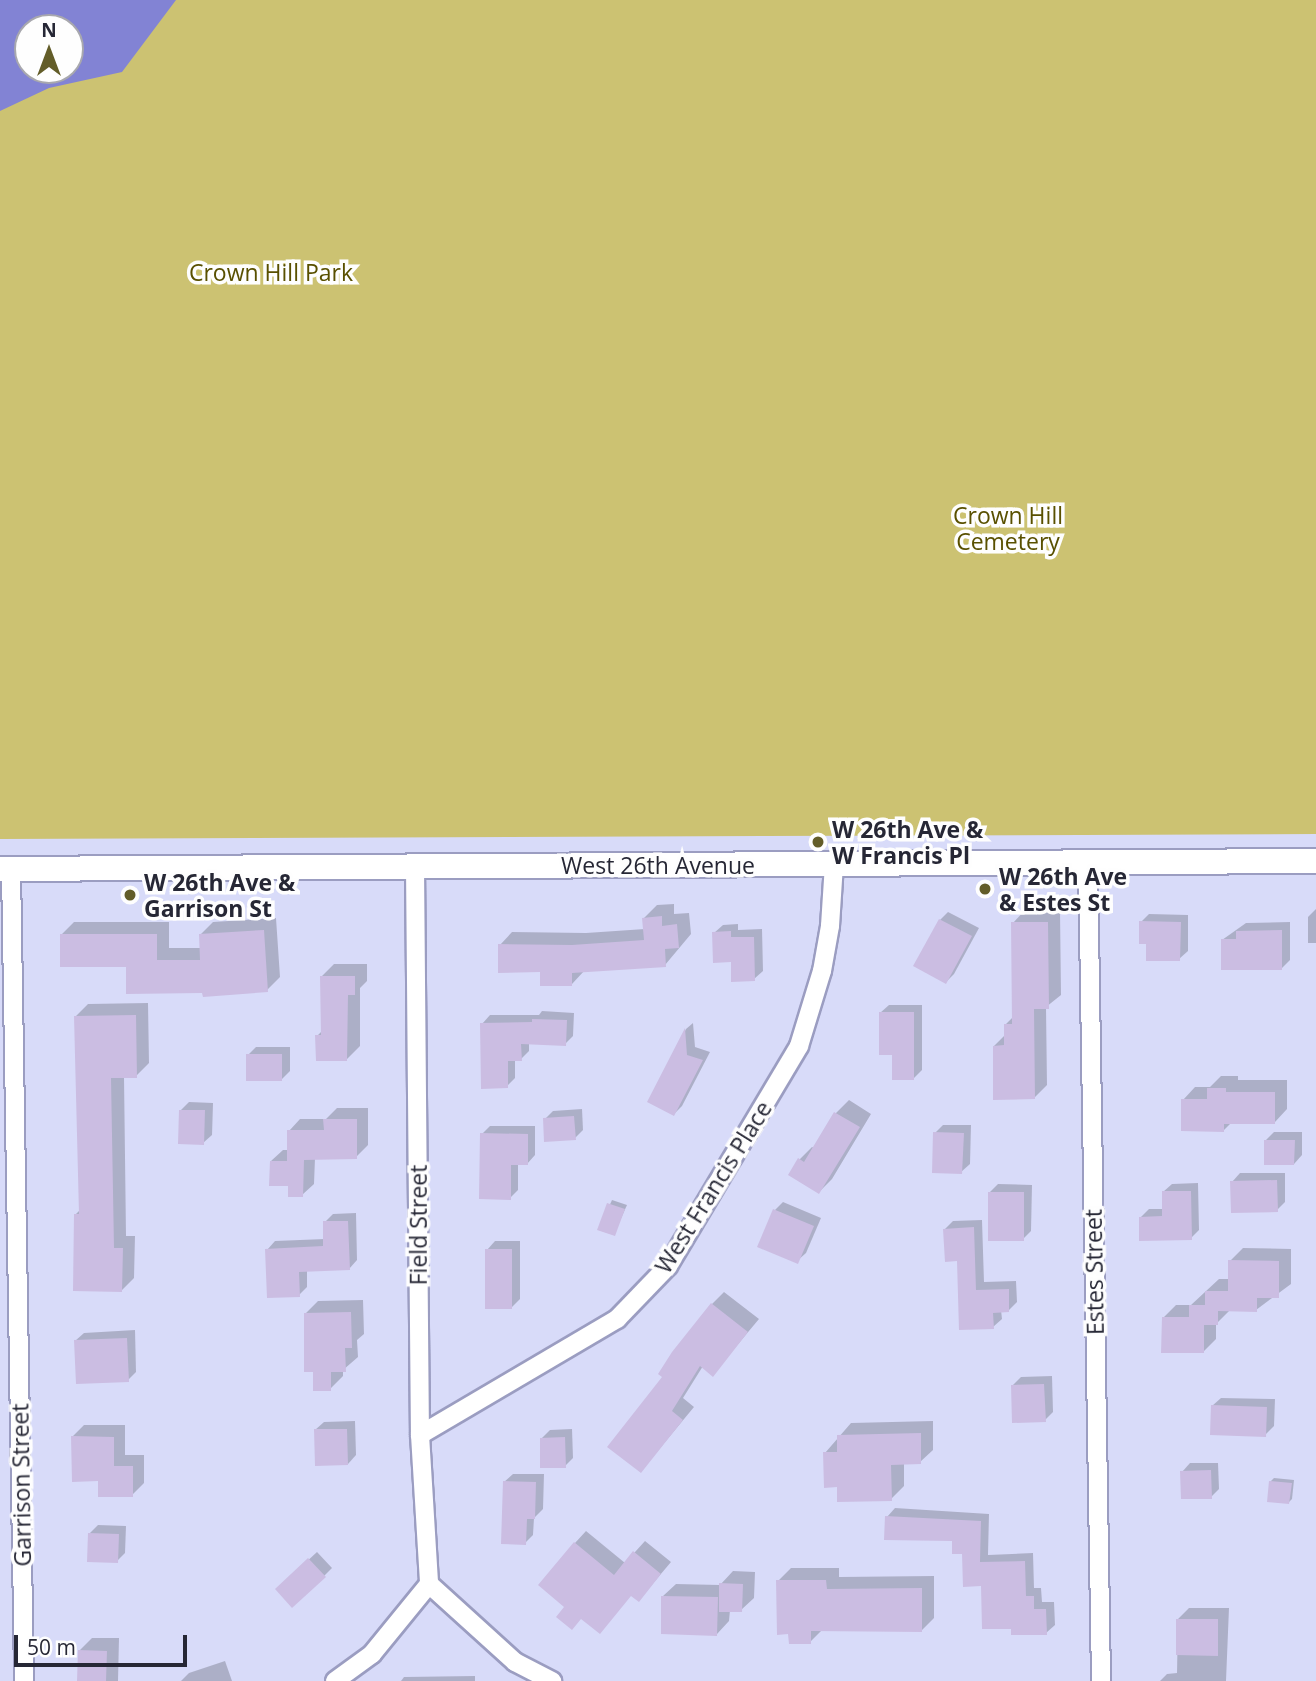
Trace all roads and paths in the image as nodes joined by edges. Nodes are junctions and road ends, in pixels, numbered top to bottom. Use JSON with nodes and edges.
{"nodes":[{"id":1,"x":1316,"y":861,"type":"edge"},
{"id":2,"x":1088,"y":863,"type":"junction"},
{"id":3,"x":834,"y":864,"type":"junction"},
{"id":4,"x":415,"y":866,"type":"junction"},
{"id":5,"x":6,"y":869,"type":"edge"},
{"id":6,"x":420,"y":1435,"type":"junction"},
{"id":7,"x":429,"y":1584,"type":"junction"},
{"id":8,"x":24,"y":1681,"type":"edge"},
{"id":9,"x":335,"y":1681,"type":"edge"},
{"id":10,"x":552,"y":1681,"type":"edge"},
{"id":11,"x":1101,"y":1681,"type":"edge"}],
"edges":[{"from":1,"to":2,"type":"street","name":"West 26th Avenue"},
{"from":2,"to":3,"type":"street","name":"West 26th Avenue"},
{"from":2,"to":11,"type":"street","name":"Estes Street"},
{"from":3,"to":4,"type":"street","name":"West 26th Avenue"},
{"from":3,"to":6,"type":"street","name":"West Francis Place"},
{"from":4,"to":5,"type":"street","name":"West 26th Avenue"},
{"from":4,"to":6,"type":"street","name":"Field Street"},
{"from":5,"to":8,"type":"street","name":"Garrison Street"},
{"from":6,"to":7,"type":"street","name":"Field Street"},
{"from":7,"to":9,"type":"street"},
{"from":7,"to":10,"type":"street"}]}
